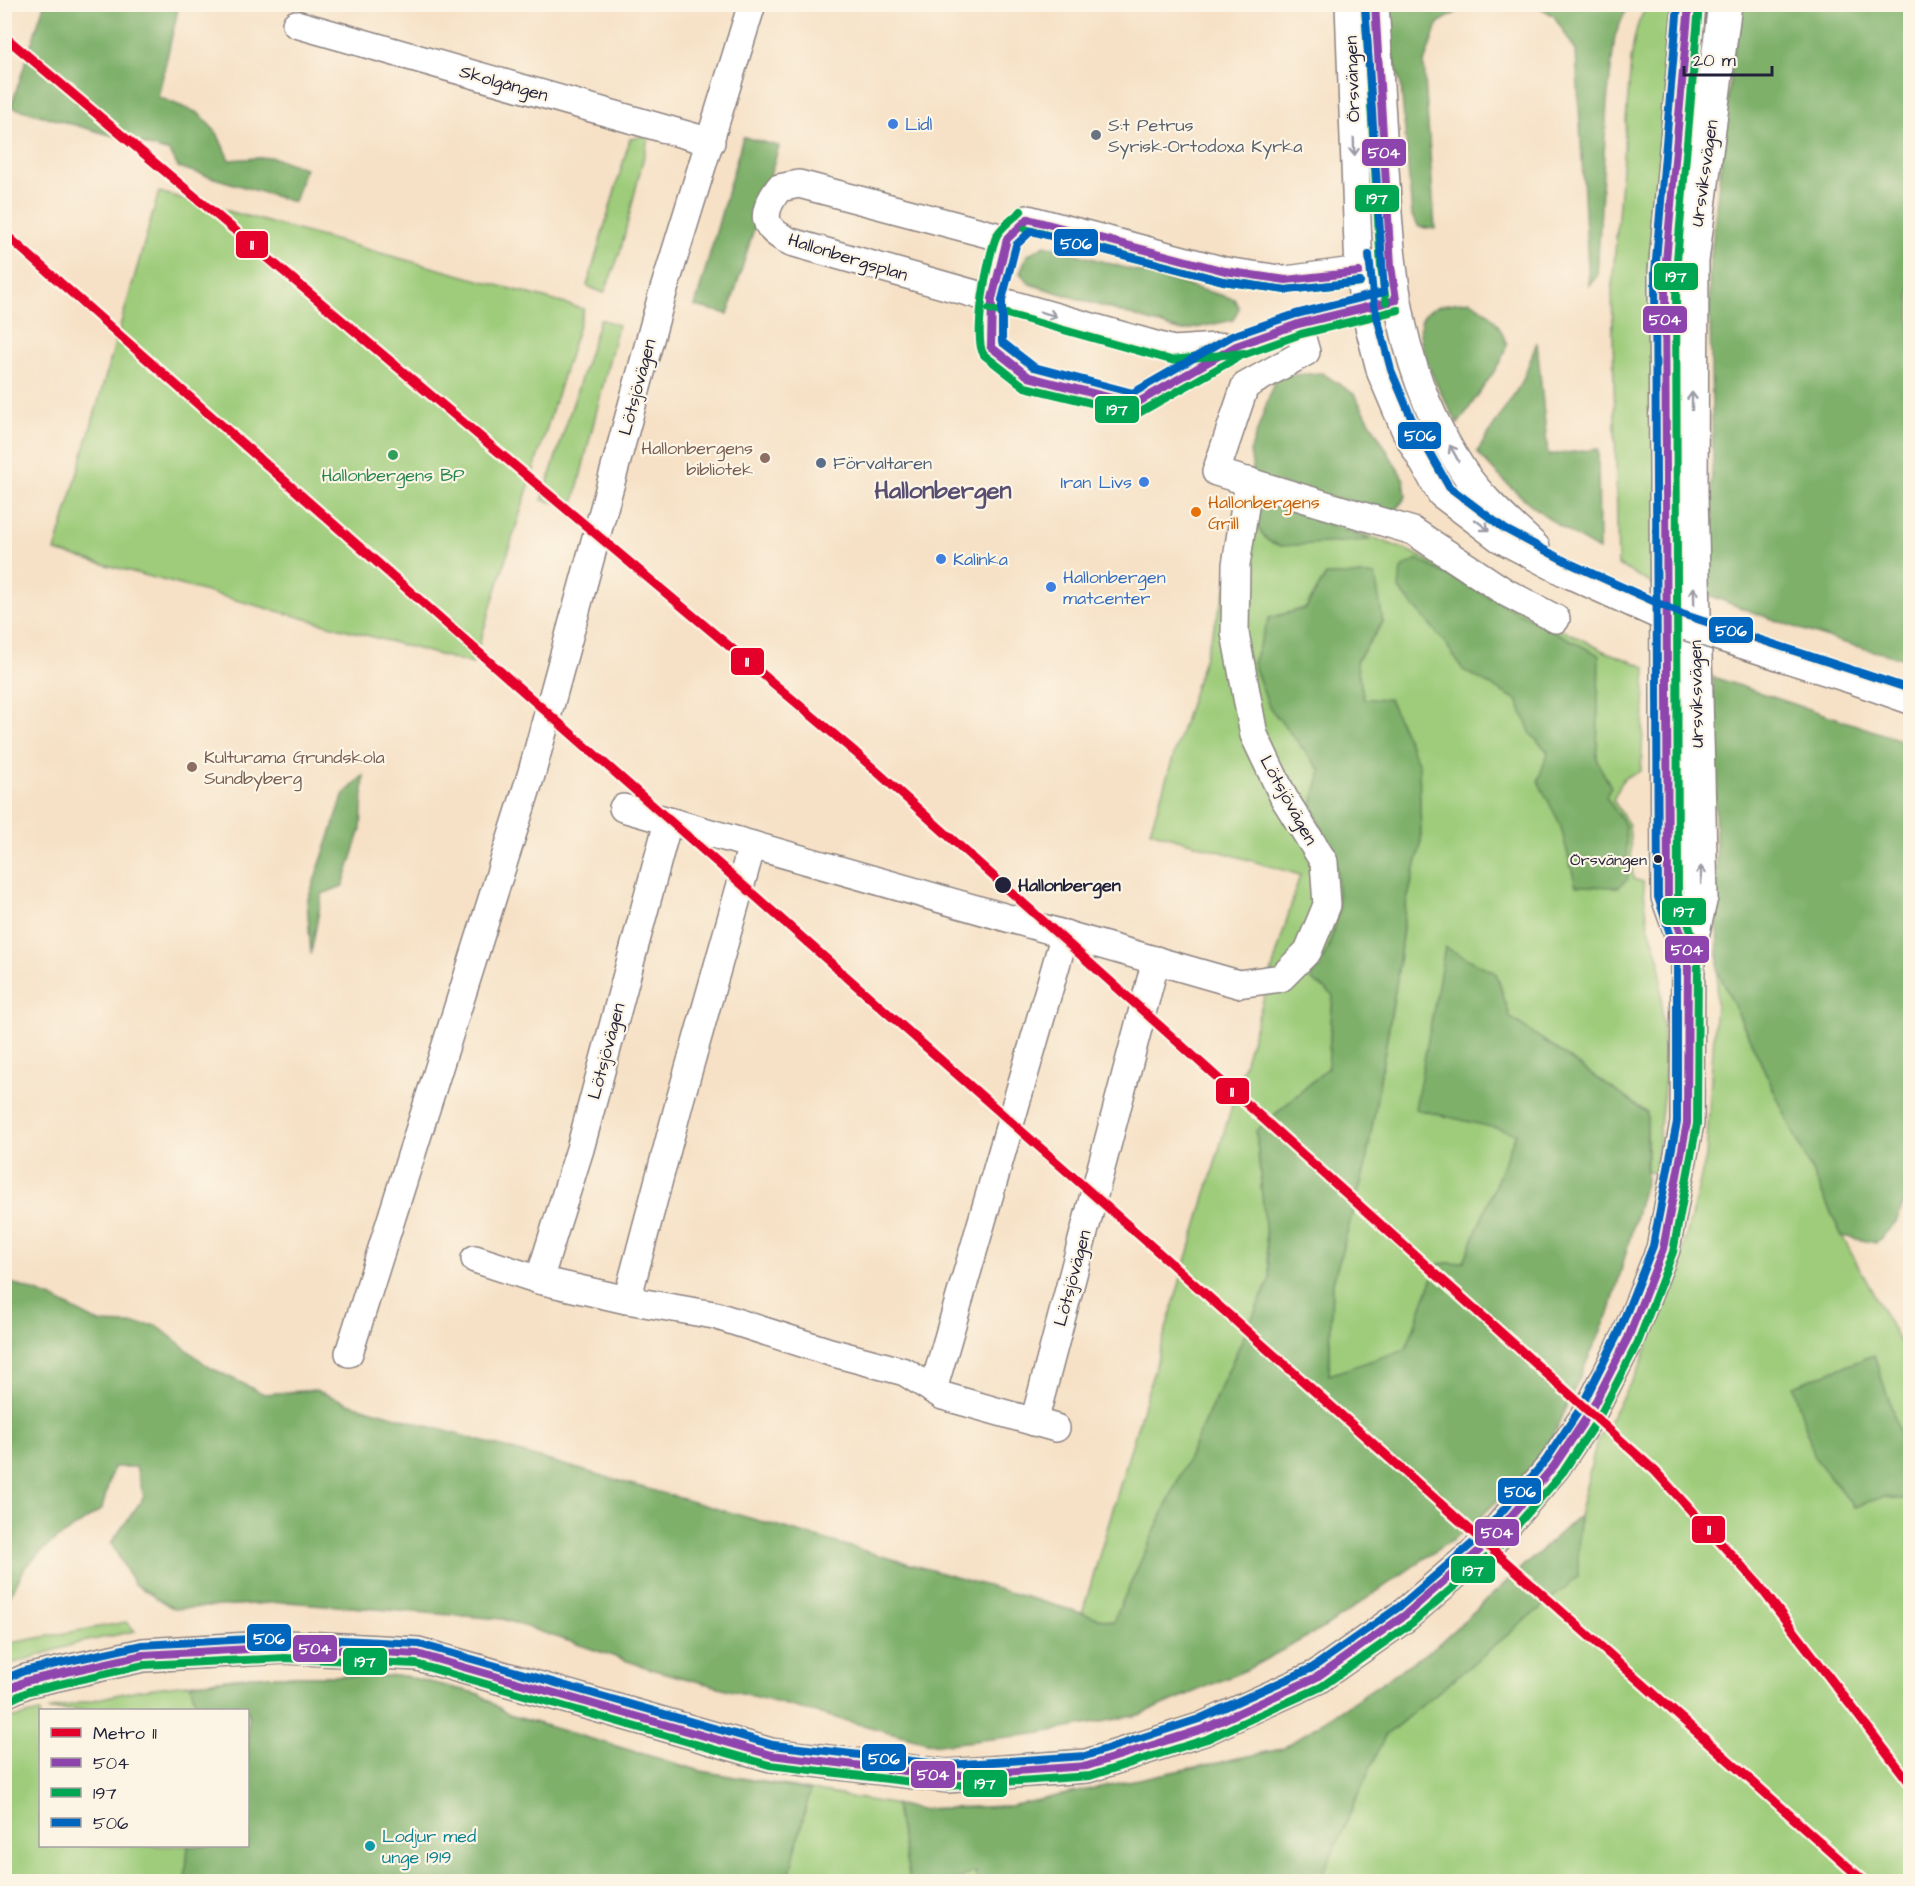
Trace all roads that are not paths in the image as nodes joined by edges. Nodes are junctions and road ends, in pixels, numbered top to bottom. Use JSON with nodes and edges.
{"nodes":[{"id":1,"x":752,"y":4,"type":"edge"},
{"id":2,"x":1349,"y":4,"type":"edge"},
{"id":3,"x":1375,"y":4,"type":"edge"},
{"id":4,"x":1689,"y":4,"type":"edge"},
{"id":5,"x":1725,"y":4,"type":"edge"},
{"id":6,"x":296,"y":24,"type":"dead end"},
{"id":7,"x":711,"y":142,"type":"junction"},
{"id":8,"x":1007,"y":238,"type":"junction"},
{"id":9,"x":1391,"y":266,"type":"junction"},
{"id":10,"x":1359,"y":272,"type":"junction"},
{"id":11,"x":992,"y":299,"type":"junction"},
{"id":12,"x":1396,"y":300,"type":"junction"},
{"id":13,"x":1364,"y":307,"type":"junction"},
{"id":14,"x":1298,"y":324,"type":"junction"},
{"id":15,"x":1236,"y":346,"type":"junction"},
{"id":16,"x":1249,"y":481,"type":"junction"},
{"id":17,"x":1564,"y":572,"type":"junction"},
{"id":18,"x":1557,"y":619,"type":"dead end"},
{"id":19,"x":1911,"y":700,"type":"edge"},
{"id":20,"x":623,"y":808,"type":"dead end"},
{"id":21,"x":668,"y":822,"type":"junction"},
{"id":22,"x":752,"y":845,"type":"junction"},
{"id":23,"x":1065,"y":934,"type":"junction"},
{"id":24,"x":1688,"y":953,"type":"junction"},
{"id":25,"x":1156,"y":960,"type":"junction"},
{"id":26,"x":475,"y":1259,"type":"dead end"},
{"id":27,"x":539,"y":1280,"type":"junction"},
{"id":28,"x":627,"y":1300,"type":"junction"},
{"id":29,"x":349,"y":1353,"type":"dead end"},
{"id":30,"x":933,"y":1390,"type":"junction"},
{"id":31,"x":4,"y":1691,"type":"edge"}],
"edges":[{"from":1,"to":7,"type":"street","name":"Lötsjövägen"},
{"from":2,"to":10,"type":"street","name":"Örsvängen","one_way":true},
{"from":3,"to":9,"type":"street","name":"Örsvängen"},
{"from":4,"to":24,"type":"street","name":"Ursviksvägen"},
{"from":24,"to":5,"type":"street","name":"Ursviksvägen","one_way":true},
{"from":6,"to":7,"type":"street","name":"Skolgången"},
{"from":7,"to":29,"type":"street","name":"Lötsjövägen"},
{"from":8,"to":10,"type":"street"},
{"from":8,"to":11,"type":"street","name":"Hallonbergsplan"},
{"from":8,"to":11,"type":"street","name":"Hallonbergsplan"},
{"from":9,"to":10,"type":"street"},
{"from":9,"to":12,"type":"street","name":"Örsvängen"},
{"from":10,"to":13,"type":"street","name":"Örsvängen"},
{"from":11,"to":15,"type":"street","name":"Hallonbergsplan","one_way":true},
{"from":11,"to":15,"type":"street","name":"Hallonbergsplan"},
{"from":12,"to":13,"type":"street","name":"Hallonbergsplan"},
{"from":17,"to":12,"type":"street","name":"Örsvängen","one_way":true},
{"from":13,"to":14,"type":"street","name":"Hallonbergsplan"},
{"from":13,"to":17,"type":"street","name":"Örsvängen","one_way":true},
{"from":14,"to":15,"type":"street","name":"Hallonbergsplan"},
{"from":14,"to":16,"type":"street"},
{"from":16,"to":18,"type":"street"},
{"from":16,"to":25,"type":"street","name":"Lötsjövägen"},
{"from":17,"to":19,"type":"street","name":"Örsvängen","bridge":true},
{"from":20,"to":21,"type":"street","name":"Lötsjövägen"},
{"from":21,"to":22,"type":"street","name":"Lötsjövägen"},
{"from":21,"to":27,"type":"street","name":"Lötsjövägen"},
{"from":22,"to":23,"type":"street","name":"Lötsjövägen"},
{"from":22,"to":28,"type":"street"},
{"from":23,"to":25,"type":"street","name":"Lötsjövägen"},
{"from":23,"to":30,"type":"street"},
{"from":24,"to":31,"type":"street","name":"Ursviksvägen"},
{"from":25,"to":30,"type":"street","name":"Lötsjövägen"},
{"from":26,"to":27,"type":"street","name":"Lötsjövägen"},
{"from":27,"to":28,"type":"street","name":"Lötsjövägen"},
{"from":28,"to":30,"type":"street","name":"Lötsjövägen"}]}
